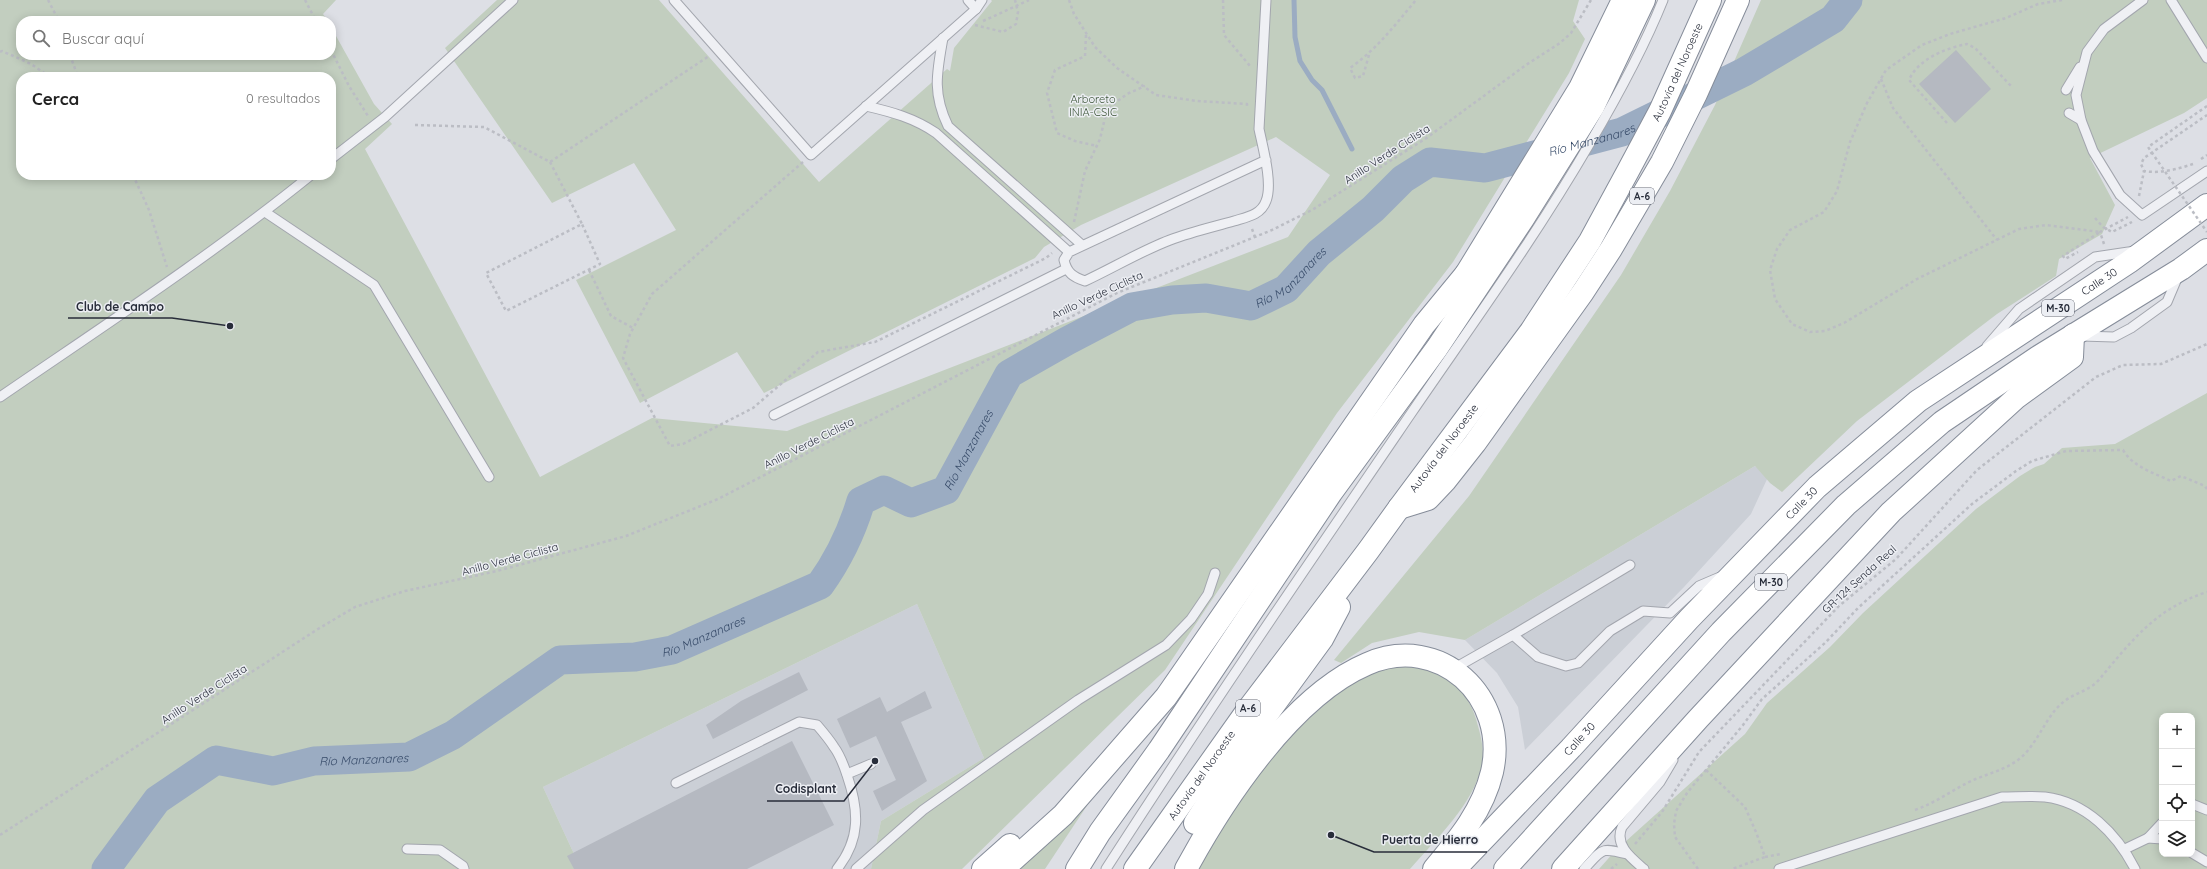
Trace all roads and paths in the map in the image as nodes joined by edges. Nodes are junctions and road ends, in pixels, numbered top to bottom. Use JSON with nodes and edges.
{"nodes":[{"id":1,"x":48,"y":0,"type":"edge"},
{"id":2,"x":305,"y":0,"type":"edge"},
{"id":3,"x":514,"y":0,"type":"edge"},
{"id":4,"x":674,"y":0,"type":"edge"},
{"id":5,"x":968,"y":0,"type":"edge"},
{"id":6,"x":982,"y":0,"type":"edge"},
{"id":7,"x":1015,"y":0,"type":"edge"},
{"id":8,"x":1029,"y":0,"type":"edge"},
{"id":9,"x":1069,"y":0,"type":"edge"},
{"id":10,"x":1223,"y":0,"type":"edge"},
{"id":11,"x":1266,"y":0,"type":"edge"},
{"id":12,"x":1416,"y":0,"type":"edge"},
{"id":13,"x":1591,"y":0,"type":"edge"},
{"id":14,"x":1623,"y":0,"type":"edge"},
{"id":15,"x":1710,"y":0,"type":"edge"},
{"id":16,"x":1738,"y":0,"type":"edge"},
{"id":17,"x":2062,"y":0,"type":"edge"},
{"id":18,"x":2143,"y":0,"type":"edge"},
{"id":19,"x":2171,"y":0,"type":"edge"},
{"id":20,"x":1655,"y":2,"type":"edge"},
{"id":21,"x":1016,"y":5,"type":"junction"},
{"id":22,"x":976,"y":9,"type":"junction"},
{"id":23,"x":56,"y":16,"type":"edge"},
{"id":24,"x":313,"y":16,"type":"edge"},
{"id":25,"x":976,"y":25,"type":"junction"},
{"id":26,"x":957,"y":26,"type":"junction"},
{"id":27,"x":1086,"y":34,"type":"junction"},
{"id":28,"x":943,"y":38,"type":"junction"},
{"id":29,"x":718,"y":50,"type":"junction"},
{"id":30,"x":0,"y":52,"type":"edge"},
{"id":31,"x":1369,"y":55,"type":"junction"},
{"id":32,"x":16,"y":57,"type":"edge"},
{"id":33,"x":2207,"y":58,"type":"edge"},
{"id":34,"x":22,"y":60,"type":"edge"},
{"id":35,"x":72,"y":60,"type":"edge"},
{"id":36,"x":336,"y":60,"type":"edge"},
{"id":37,"x":2083,"y":61,"type":"junction"},
{"id":38,"x":43,"y":72,"type":"edge"},
{"id":39,"x":76,"y":72,"type":"edge"},
{"id":40,"x":1881,"y":79,"type":"junction"},
{"id":41,"x":1261,"y":85,"type":"junction"},
{"id":42,"x":1144,"y":86,"type":"junction"},
{"id":43,"x":2011,"y":86,"type":"dead end"},
{"id":44,"x":2066,"y":90,"type":"dead end"},
{"id":45,"x":866,"y":106,"type":"junction"},
{"id":46,"x":2207,"y":106,"type":"edge"},
{"id":47,"x":1247,"y":111,"type":"dead end"},
{"id":48,"x":2069,"y":113,"type":"dead end"},
{"id":49,"x":2207,"y":115,"type":"edge"},
{"id":50,"x":2081,"y":120,"type":"junction"},
{"id":51,"x":1947,"y":123,"type":"dead end"},
{"id":52,"x":415,"y":125,"type":"dead end"},
{"id":53,"x":374,"y":126,"type":"junction"},
{"id":54,"x":1096,"y":146,"type":"junction"},
{"id":55,"x":336,"y":155,"type":"edge"},
{"id":56,"x":811,"y":155,"type":"junction"},
{"id":57,"x":2207,"y":155,"type":"edge"},
{"id":58,"x":1266,"y":160,"type":"junction"},
{"id":59,"x":550,"y":162,"type":"junction"},
{"id":60,"x":2207,"y":171,"type":"edge"},
{"id":61,"x":135,"y":180,"type":"edge"},
{"id":62,"x":306,"y":180,"type":"edge"},
{"id":63,"x":2207,"y":205,"type":"edge"},
{"id":64,"x":265,"y":212,"type":"junction"},
{"id":65,"x":2142,"y":215,"type":"junction"},
{"id":66,"x":2095,"y":218,"type":"dead end"},
{"id":67,"x":582,"y":224,"type":"junction"},
{"id":68,"x":2100,"y":232,"type":"junction"},
{"id":69,"x":2207,"y":232,"type":"edge"},
{"id":70,"x":1072,"y":236,"type":"junction"},
{"id":71,"x":1997,"y":240,"type":"junction"},
{"id":72,"x":2105,"y":243,"type":"dead end"},
{"id":73,"x":1062,"y":245,"type":"junction"},
{"id":74,"x":1082,"y":245,"type":"junction"},
{"id":75,"x":2083,"y":249,"type":"dead end"},
{"id":76,"x":2207,"y":250,"type":"edge"},
{"id":77,"x":1069,"y":252,"type":"junction"},
{"id":78,"x":1066,"y":269,"type":"junction"},
{"id":79,"x":588,"y":270,"type":"junction"},
{"id":80,"x":171,"y":279,"type":"junction"},
{"id":81,"x":1479,"y":285,"type":"junction"},
{"id":82,"x":633,"y":328,"type":"junction"},
{"id":83,"x":2073,"y":336,"type":"junction"},
{"id":84,"x":1538,"y":338,"type":"junction"},
{"id":85,"x":2207,"y":344,"type":"edge"},
{"id":86,"x":0,"y":397,"type":"edge"},
{"id":87,"x":774,"y":415,"type":"dead end"},
{"id":88,"x":489,"y":477,"type":"dead end"},
{"id":89,"x":2207,"y":489,"type":"edge"},
{"id":90,"x":1368,"y":551,"type":"junction"},
{"id":91,"x":1630,"y":565,"type":"dead end"},
{"id":92,"x":1738,"y":569,"type":"junction"},
{"id":93,"x":1215,"y":573,"type":"dead end"},
{"id":94,"x":2207,"y":592,"type":"edge"},
{"id":95,"x":1513,"y":635,"type":"junction"},
{"id":96,"x":1206,"y":640,"type":"junction"},
{"id":97,"x":1453,"y":669,"type":"junction"},
{"id":98,"x":1698,"y":719,"type":"junction"},
{"id":99,"x":872,"y":764,"type":"dead end"},
{"id":100,"x":1706,"y":770,"type":"junction"},
{"id":101,"x":847,"y":774,"type":"junction"},
{"id":102,"x":676,"y":783,"type":"dead end"},
{"id":103,"x":2195,"y":805,"type":"edge"},
{"id":104,"x":2207,"y":810,"type":"edge"},
{"id":105,"x":1909,"y":812,"type":"dead end"},
{"id":106,"x":2159,"y":826,"type":"edge"},
{"id":107,"x":0,"y":835,"type":"edge"},
{"id":108,"x":2148,"y":838,"type":"junction"},
{"id":109,"x":2159,"y":840,"type":"edge"},
{"id":110,"x":407,"y":849,"type":"dead end"},
{"id":111,"x":2124,"y":849,"type":"junction"},
{"id":112,"x":1788,"y":852,"type":"dead end"},
{"id":113,"x":1628,"y":854,"type":"junction"},
{"id":114,"x":2195,"y":855,"type":"edge"},
{"id":115,"x":1765,"y":858,"type":"junction"},
{"id":116,"x":2207,"y":862,"type":"edge"},
{"id":117,"x":464,"y":869,"type":"edge"},
{"id":118,"x":837,"y":869,"type":"edge"},
{"id":119,"x":856,"y":869,"type":"edge"},
{"id":120,"x":983,"y":869,"type":"edge"},
{"id":121,"x":1003,"y":869,"type":"edge"},
{"id":122,"x":1076,"y":869,"type":"edge"},
{"id":123,"x":1106,"y":869,"type":"edge"},
{"id":124,"x":1135,"y":869,"type":"edge"},
{"id":125,"x":1173,"y":869,"type":"edge"},
{"id":126,"x":1186,"y":869,"type":"edge"},
{"id":127,"x":1434,"y":869,"type":"edge"},
{"id":128,"x":1455,"y":869,"type":"edge"},
{"id":129,"x":1505,"y":869,"type":"edge"},
{"id":130,"x":1563,"y":869,"type":"edge"},
{"id":131,"x":1584,"y":869,"type":"edge"},
{"id":132,"x":1611,"y":869,"type":"edge"},
{"id":133,"x":1644,"y":869,"type":"edge"},
{"id":134,"x":1698,"y":869,"type":"edge"},
{"id":135,"x":1732,"y":869,"type":"edge"},
{"id":136,"x":1779,"y":869,"type":"edge"},
{"id":137,"x":2135,"y":869,"type":"edge"}],
"edges":[{"from":1,"to":23,"type":"path"},
{"from":2,"to":24,"type":"path"},
{"from":3,"to":53,"type":"lane"},
{"from":4,"to":29,"type":"lane"},
{"from":5,"to":22,"type":"lane"},
{"from":6,"to":22,"type":"lane"},
{"from":7,"to":21,"type":"path"},
{"from":8,"to":21,"type":"path"},
{"from":9,"to":27,"type":"path"},
{"from":10,"to":41,"type":"path"},
{"from":11,"to":41,"type":"lane"},
{"from":12,"to":31,"type":"path"},
{"from":13,"to":107,"type":"path","name":"Anillo Verde Ciclista"},
{"from":14,"to":81,"type":"highway"},
{"from":15,"to":84,"type":"highway","name":"Autovía del Noroeste","number":"A-6"},
{"from":16,"to":84,"type":"highway","number":"A-6"},
{"from":17,"to":40,"type":"path"},
{"from":18,"to":37,"type":"lane"},
{"from":19,"to":33,"type":"lane"},
{"from":20,"to":81,"type":"highway"},
{"from":21,"to":25,"type":"path"},
{"from":21,"to":25,"type":"path"},
{"from":22,"to":26,"type":"lane"},
{"from":25,"to":26,"type":"path"},
{"from":26,"to":28,"type":"lane"},
{"from":27,"to":42,"type":"path"},
{"from":27,"to":54,"type":"path"},
{"from":28,"to":45,"type":"lane"},
{"from":28,"to":70,"type":"lane"},
{"from":29,"to":56,"type":"lane"},
{"from":29,"to":59,"type":"path"},
{"from":30,"to":32,"type":"path"},
{"from":31,"to":31,"type":"path"},
{"from":34,"to":38,"type":"path"},
{"from":35,"to":39,"type":"path"},
{"from":36,"to":53,"type":"path"},
{"from":37,"to":44,"type":"lane"},
{"from":37,"to":50,"type":"lane"},
{"from":40,"to":71,"type":"path"},
{"from":40,"to":71,"type":"path"},
{"from":41,"to":58,"type":"lane"},
{"from":42,"to":47,"type":"path"},
{"from":42,"to":54,"type":"path"},
{"from":43,"to":51,"type":"path"},
{"from":45,"to":56,"type":"lane"},
{"from":45,"to":73,"type":"lane"},
{"from":46,"to":69,"type":"path","bridge":true},
{"from":48,"to":50,"type":"lane"},
{"from":49,"to":57,"type":"path"},
{"from":50,"to":65,"type":"lane"},
{"from":52,"to":59,"type":"path"},
{"from":53,"to":55,"type":"lane"},
{"from":54,"to":70,"type":"path"},
{"from":56,"to":82,"type":"path"},
{"from":58,"to":74,"type":"lane"},
{"from":58,"to":78,"type":"lane"},
{"from":59,"to":67,"type":"path"},
{"from":60,"to":65,"type":"lane"},
{"from":61,"to":80,"type":"path"},
{"from":62,"to":64,"type":"lane"},
{"from":63,"to":92,"type":"highway","name":"Calle 30","number":"M-30"},
{"from":64,"to":80,"type":"lane"},
{"from":64,"to":88,"type":"lane"},
{"from":65,"to":66,"type":"path"},
{"from":67,"to":79,"type":"path"},
{"from":67,"to":79,"type":"path"},
{"from":68,"to":71,"type":"path"},
{"from":68,"to":72,"type":"path"},
{"from":68,"to":75,"type":"path"},
{"from":70,"to":74,"type":"lane"},
{"from":73,"to":77,"type":"lane"},
{"from":73,"to":82,"type":"path"},
{"from":74,"to":77,"type":"lane"},
{"from":76,"to":83,"type":"highway","number":"M-30"},
{"from":77,"to":78,"type":"lane"},
{"from":78,"to":87,"type":"lane"},
{"from":79,"to":82,"type":"path"},
{"from":80,"to":86,"type":"lane"},
{"from":81,"to":96,"type":"highway"},
{"from":81,"to":122,"type":"highway"},
{"from":81,"to":123,"type":"lane"},
{"from":83,"to":98,"type":"highway"},
{"from":83,"to":129,"type":"highway","number":"M-30"},
{"from":84,"to":90,"type":"highway","name":"Autovía del Noroeste","number":"A-6"},
{"from":85,"to":113,"type":"path","name":"GR-124 Senda Real"},
{"from":89,"to":100,"type":"path"},
{"from":90,"to":124,"type":"highway","name":"Autovía del Noroeste","number":"A-6"},
{"from":90,"to":125,"type":"highway"},
{"from":91,"to":95,"type":"lane"},
{"from":92,"to":95,"type":"lane"},
{"from":92,"to":128,"type":"highway","name":"Calle 30","number":"M-30"},
{"from":93,"to":119,"type":"lane"},
{"from":94,"to":105,"type":"path"},
{"from":95,"to":97,"type":"lane"},
{"from":96,"to":120,"type":"highway"},
{"from":96,"to":121,"type":"highway"},
{"from":97,"to":126,"type":"highway"},
{"from":97,"to":127,"type":"highway"},
{"from":98,"to":113,"type":"lane"},
{"from":98,"to":130,"type":"highway"},
{"from":99,"to":101,"type":"lane"},
{"from":100,"to":115,"type":"path"},
{"from":100,"to":134,"type":"path"},
{"from":101,"to":102,"type":"lane"},
{"from":101,"to":118,"type":"lane"},
{"from":103,"to":104,"type":"lane"},
{"from":106,"to":108,"type":"lane"},
{"from":108,"to":109,"type":"lane"},
{"from":108,"to":111,"type":"lane"},
{"from":110,"to":117,"type":"lane"},
{"from":111,"to":136,"type":"lane"},
{"from":111,"to":137,"type":"lane"},
{"from":112,"to":115,"type":"path"},
{"from":113,"to":131,"type":"lane"},
{"from":113,"to":132,"type":"path","name":"GR-124 Senda Real"},
{"from":113,"to":133,"type":"lane"},
{"from":114,"to":116,"type":"lane"},
{"from":115,"to":135,"type":"path"}]}
